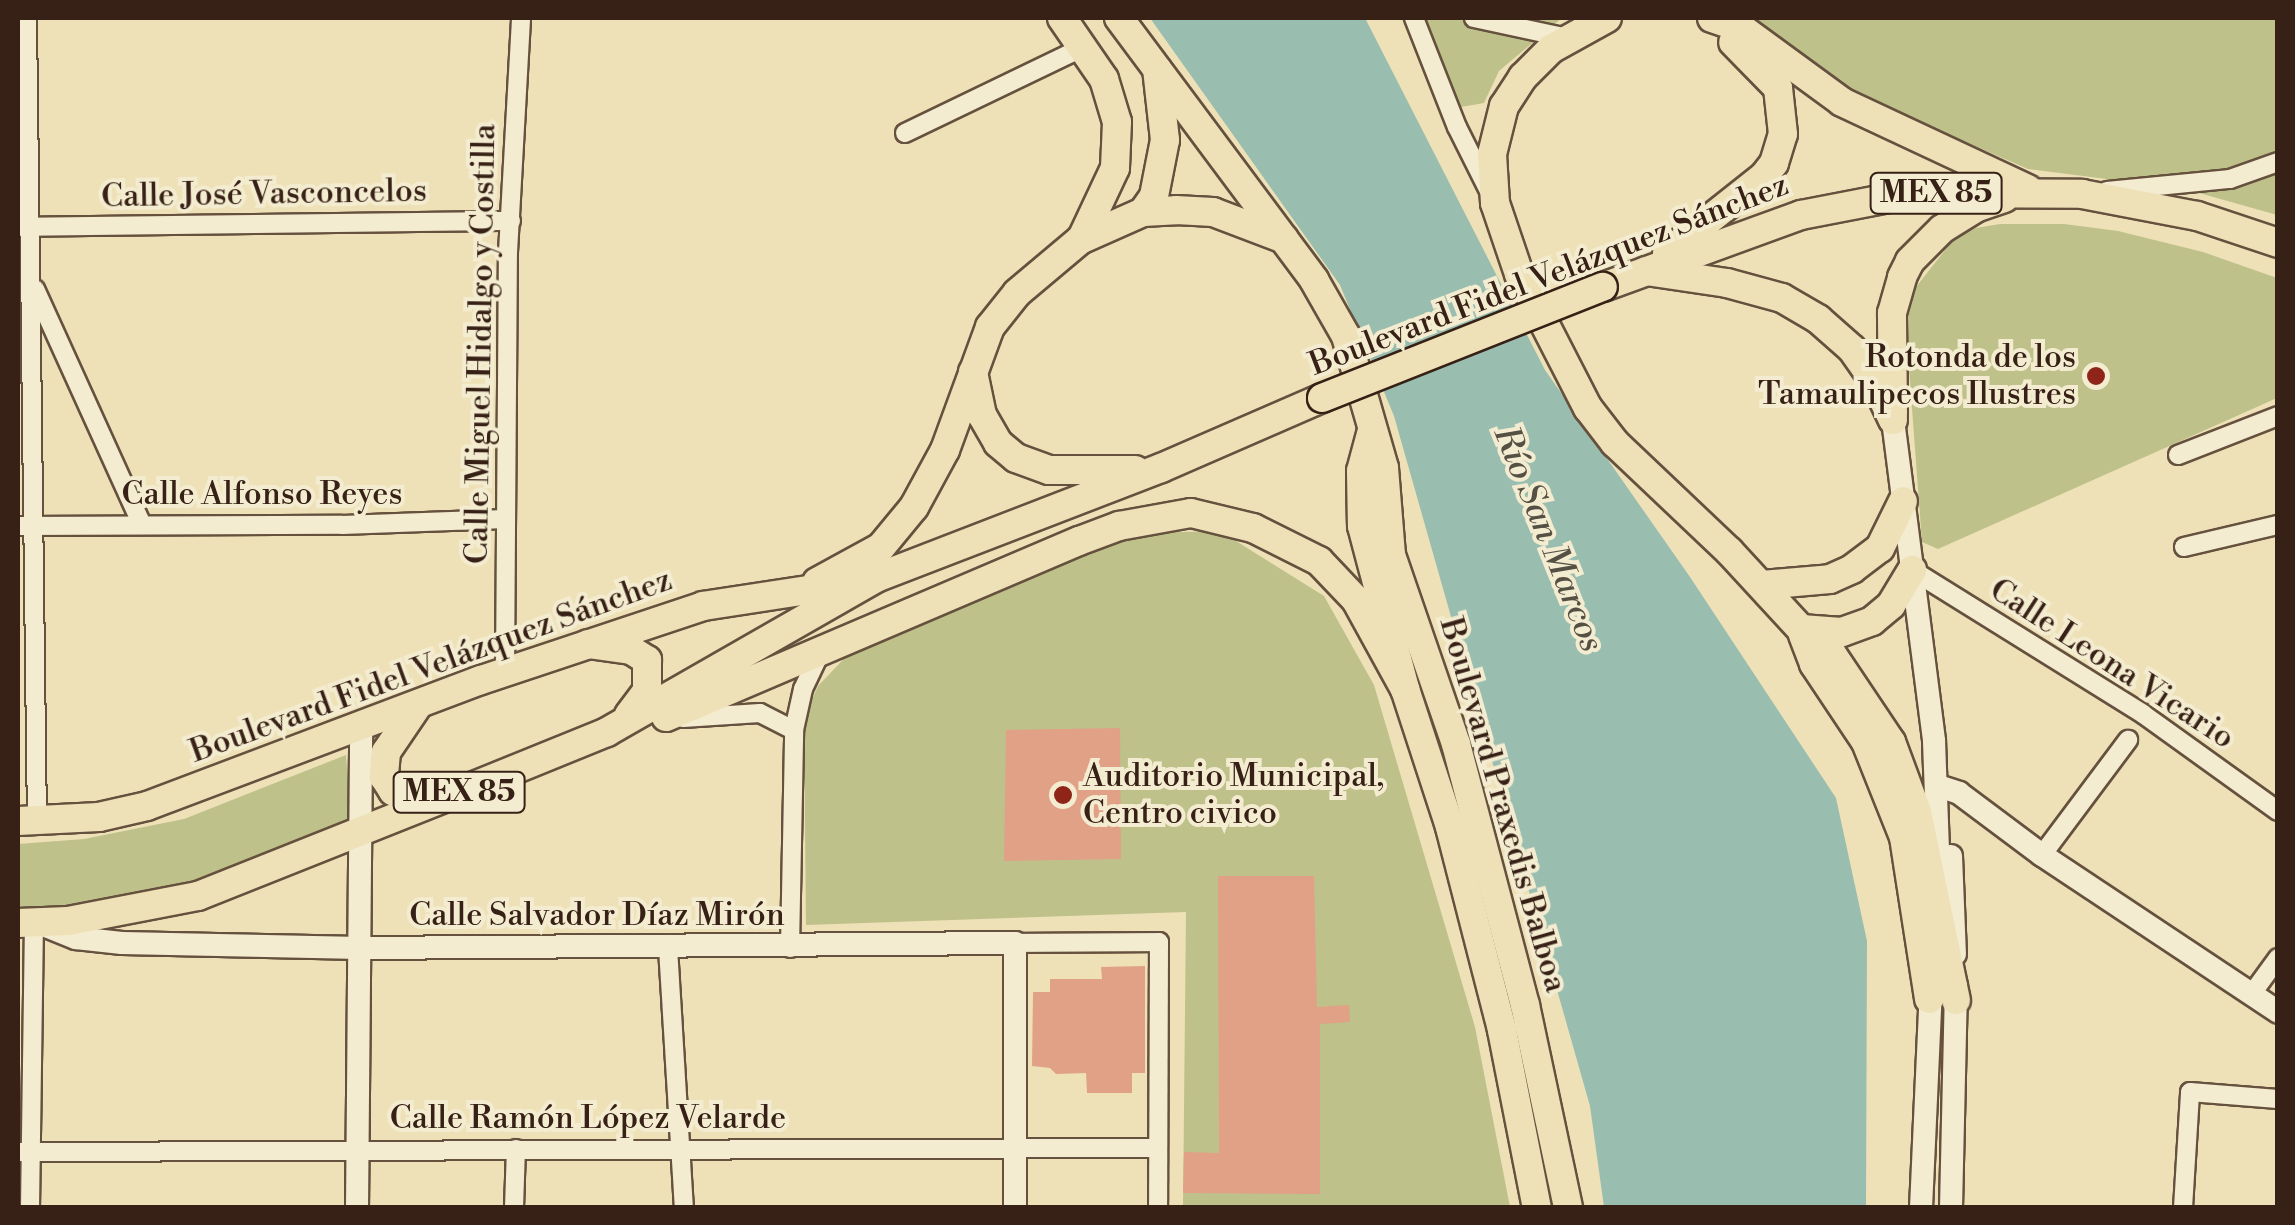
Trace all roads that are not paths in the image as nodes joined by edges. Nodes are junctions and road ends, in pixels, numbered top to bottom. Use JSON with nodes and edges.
{"nodes":[{"id":1,"x":28,"y":18,"type":"edge"},
{"id":2,"x":521,"y":18,"type":"edge"},
{"id":3,"x":1062,"y":18,"type":"edge"},
{"id":4,"x":1119,"y":18,"type":"edge"},
{"id":5,"x":1414,"y":18,"type":"edge"},
{"id":6,"x":1474,"y":18,"type":"edge"},
{"id":7,"x":1607,"y":18,"type":"edge"},
{"id":8,"x":1709,"y":18,"type":"edge"},
{"id":9,"x":1567,"y":38,"type":"junction"},
{"id":10,"x":1084,"y":48,"type":"junction"},
{"id":11,"x":1156,"y":62,"type":"junction"},
{"id":12,"x":905,"y":133,"type":"dead end"},
{"id":13,"x":2278,"y":162,"type":"edge"},
{"id":14,"x":2029,"y":190,"type":"junction"},
{"id":15,"x":2082,"y":194,"type":"junction"},
{"id":16,"x":1495,"y":203,"type":"junction"},
{"id":17,"x":1143,"y":212,"type":"junction"},
{"id":18,"x":511,"y":221,"type":"junction"},
{"id":19,"x":24,"y":227,"type":"edge"},
{"id":20,"x":1080,"y":240,"type":"junction"},
{"id":21,"x":1285,"y":240,"type":"junction"},
{"id":22,"x":2278,"y":242,"type":"edge"},
{"id":23,"x":1644,"y":271,"type":"junction"},
{"id":24,"x":32,"y":283,"type":"junction"},
{"id":25,"x":974,"y":360,"type":"junction"},
{"id":26,"x":2278,"y":416,"type":"edge"},
{"id":27,"x":1893,"y":420,"type":"junction"},
{"id":28,"x":18,"y":421,"type":"edge"},
{"id":29,"x":1373,"y":423,"type":"junction"},
{"id":30,"x":34,"y":452,"type":"junction"},
{"id":31,"x":2178,"y":455,"type":"dead end"},
{"id":32,"x":1160,"y":468,"type":"junction"},
{"id":33,"x":1904,"y":502,"type":"junction"},
{"id":34,"x":506,"y":520,"type":"junction"},
{"id":35,"x":26,"y":525,"type":"edge"},
{"id":36,"x":142,"y":525,"type":"junction"},
{"id":37,"x":2278,"y":525,"type":"edge"},
{"id":38,"x":2184,"y":547,"type":"dead end"},
{"id":39,"x":1912,"y":570,"type":"junction"},
{"id":40,"x":871,"y":581,"type":"junction"},
{"id":41,"x":1762,"y":585,"type":"junction"},
{"id":42,"x":805,"y":588,"type":"junction"},
{"id":43,"x":1800,"y":630,"type":"junction"},
{"id":44,"x":588,"y":644,"type":"junction"},
{"id":45,"x":824,"y":646,"type":"junction"},
{"id":46,"x":26,"y":665,"type":"edge"},
{"id":47,"x":505,"y":672,"type":"junction"},
{"id":48,"x":1405,"y":689,"type":"junction"},
{"id":49,"x":418,"y":706,"type":"junction"},
{"id":50,"x":629,"y":718,"type":"junction"},
{"id":51,"x":662,"y":718,"type":"junction"},
{"id":52,"x":361,"y":726,"type":"junction"},
{"id":53,"x":794,"y":730,"type":"junction"},
{"id":54,"x":2128,"y":740,"type":"dead end"},
{"id":55,"x":1942,"y":787,"type":"junction"},
{"id":56,"x":452,"y":795,"type":"junction"},
{"id":57,"x":2278,"y":811,"type":"edge"},
{"id":58,"x":27,"y":821,"type":"edge"},
{"id":59,"x":363,"y":830,"type":"junction"},
{"id":60,"x":2042,"y":855,"type":"junction"},
{"id":61,"x":1938,"y":909,"type":"junction"},
{"id":62,"x":30,"y":923,"type":"edge"},
{"id":63,"x":1016,"y":943,"type":"junction"},
{"id":64,"x":361,"y":948,"type":"junction"},
{"id":65,"x":668,"y":948,"type":"junction"},
{"id":66,"x":790,"y":948,"type":"junction"},
{"id":67,"x":2278,"y":958,"type":"edge"},
{"id":68,"x":2251,"y":995,"type":"junction"},
{"id":69,"x":1942,"y":1012,"type":"junction"},
{"id":70,"x":2278,"y":1012,"type":"edge"},
{"id":71,"x":2278,"y":1099,"type":"edge"},
{"id":72,"x":1554,"y":1136,"type":"junction"},
{"id":73,"x":1524,"y":1143,"type":"junction"},
{"id":74,"x":677,"y":1146,"type":"junction"},
{"id":75,"x":358,"y":1148,"type":"junction"},
{"id":76,"x":1158,"y":1148,"type":"junction"},
{"id":77,"x":516,"y":1149,"type":"junction"},
{"id":78,"x":1015,"y":1149,"type":"junction"},
{"id":79,"x":24,"y":1152,"type":"edge"},
{"id":80,"x":30,"y":1208,"type":"edge"},
{"id":81,"x":357,"y":1208,"type":"edge"},
{"id":82,"x":514,"y":1208,"type":"edge"},
{"id":83,"x":684,"y":1208,"type":"edge"},
{"id":84,"x":1015,"y":1208,"type":"edge"},
{"id":85,"x":1158,"y":1208,"type":"edge"},
{"id":86,"x":1537,"y":1208,"type":"edge"},
{"id":87,"x":1568,"y":1208,"type":"edge"},
{"id":88,"x":1921,"y":1208,"type":"edge"},
{"id":89,"x":1951,"y":1208,"type":"edge"},
{"id":90,"x":2183,"y":1208,"type":"edge"}],
"edges":[{"from":1,"to":19,"type":"street"},
{"from":2,"to":18,"type":"street","name":"Calle Miguel Hidalgo y Costilla"},
{"from":3,"to":10,"type":"main road"},
{"from":4,"to":11,"type":"main road","name":"Boulevard Praxedis Balboa"},
{"from":5,"to":16,"type":"street"},
{"from":6,"to":9,"type":"street"},
{"from":7,"to":9,"type":"main road"},
{"from":8,"to":14,"type":"main road"},
{"from":8,"to":23,"type":"main road"},
{"from":9,"to":16,"type":"main road"},
{"from":10,"to":12,"type":"street"},
{"from":10,"to":20,"type":"main road"},
{"from":11,"to":17,"type":"main road"},
{"from":11,"to":21,"type":"main road","name":"Boulevard Praxedis Balboa"},
{"from":13,"to":15,"type":"street"},
{"from":14,"to":15,"type":"main road","name":"Boulevard Fidel Velázquez Sánchez","number":"MEX 85"},
{"from":14,"to":23,"type":"main road","name":"Boulevard Fidel Velázquez Sánchez","number":"MEX 85"},
{"from":14,"to":27,"type":"main road"},
{"from":15,"to":22,"type":"main road","name":"Boulevard Fidel Velázquez Sánchez","number":"MEX 85"},
{"from":16,"to":41,"type":"main road"},
{"from":17,"to":20,"type":"main road"},
{"from":17,"to":21,"type":"main road"},
{"from":18,"to":19,"type":"street","name":"Calle José Vasconcelos"},
{"from":18,"to":34,"type":"street","name":"Calle Miguel Hidalgo y Costilla"},
{"from":19,"to":24,"type":"street"},
{"from":20,"to":25,"type":"main road"},
{"from":21,"to":29,"type":"main road","name":"Boulevard Praxedis Balboa"},
{"from":23,"to":27,"type":"main road"},
{"from":23,"to":32,"type":"main road","name":"Boulevard Fidel Velázquez Sánchez","number":"MEX 85","bridge":true},
{"from":24,"to":30,"type":"street"},
{"from":24,"to":36,"type":"street"},
{"from":25,"to":32,"type":"main road"},
{"from":25,"to":42,"type":"main road"},
{"from":26,"to":31,"type":"street"},
{"from":27,"to":33,"type":"street"},
{"from":28,"to":30,"type":"street"},
{"from":29,"to":48,"type":"main road","name":"Boulevard Praxedis Balboa"},
{"from":29,"to":72,"type":"main road","name":"Boulevard Praxedis Balboa"},
{"from":30,"to":35,"type":"street"},
{"from":32,"to":40,"type":"main road","name":"Boulevard Fidel Velázquez Sánchez","number":"MEX 85"},
{"from":33,"to":39,"type":"street"},
{"from":33,"to":41,"type":"main road"},
{"from":34,"to":36,"type":"street","name":"Calle Alfonso Reyes"},
{"from":34,"to":47,"type":"street","name":"Calle Miguel Hidalgo y Costilla"},
{"from":35,"to":36,"type":"street","name":"Calle Alfonso Reyes"},
{"from":35,"to":46,"type":"street"},
{"from":37,"to":38,"type":"street"},
{"from":39,"to":43,"type":"main road"},
{"from":39,"to":55,"type":"street"},
{"from":39,"to":57,"type":"street","name":"Calle Leona Vicario"},
{"from":40,"to":42,"type":"main road","name":"Boulevard Fidel Velázquez Sánchez","number":"MEX 85"},
{"from":40,"to":50,"type":"main road","name":"Boulevard Fidel Velázquez Sánchez","number":"MEX 85"},
{"from":41,"to":43,"type":"main road"},
{"from":42,"to":44,"type":"main road","name":"Boulevard Fidel Velázquez Sánchez","number":"MEX 85"},
{"from":43,"to":61,"type":"main road"},
{"from":43,"to":69,"type":"main road"},
{"from":44,"to":47,"type":"main road","name":"Boulevard Fidel Velázquez Sánchez","number":"MEX 85"},
{"from":44,"to":50,"type":"main road"},
{"from":45,"to":48,"type":"main road"},
{"from":45,"to":51,"type":"main road"},
{"from":45,"to":53,"type":"street"},
{"from":46,"to":58,"type":"street"},
{"from":47,"to":49,"type":"main road","name":"Boulevard Fidel Velázquez Sánchez","number":"MEX 85"},
{"from":48,"to":73,"type":"main road","name":"Boulevard Praxedis Balboa"},
{"from":49,"to":52,"type":"main road","name":"Boulevard Fidel Velázquez Sánchez","number":"MEX 85"},
{"from":49,"to":56,"type":"main road"},
{"from":50,"to":51,"type":"main road"},
{"from":50,"to":56,"type":"main road","name":"Boulevard Fidel Velázquez Sánchez","number":"MEX 85"},
{"from":51,"to":53,"type":"street"},
{"from":52,"to":58,"type":"main road","name":"Boulevard Fidel Velázquez Sánchez","number":"MEX 85"},
{"from":52,"to":59,"type":"street"},
{"from":53,"to":66,"type":"street"},
{"from":54,"to":60,"type":"street"},
{"from":55,"to":60,"type":"street"},
{"from":55,"to":61,"type":"street"},
{"from":55,"to":69,"type":"street"},
{"from":56,"to":59,"type":"main road","name":"Boulevard Fidel Velázquez Sánchez","number":"MEX 85"},
{"from":59,"to":62,"type":"main road","name":"Boulevard Fidel Velázquez Sánchez","number":"MEX 85"},
{"from":59,"to":64,"type":"street"},
{"from":60,"to":68,"type":"street"},
{"from":61,"to":69,"type":"main road"},
{"from":62,"to":64,"type":"street","name":"Calle Salvador Díaz Mirón"},
{"from":62,"to":79,"type":"street"},
{"from":63,"to":66,"type":"street","name":"Calle Salvador Díaz Mirón"},
{"from":63,"to":76,"type":"street","name":"Calle Salvador Díaz Mirón"},
{"from":63,"to":78,"type":"street"},
{"from":64,"to":65,"type":"street","name":"Calle Salvador Díaz Mirón"},
{"from":64,"to":75,"type":"street"},
{"from":65,"to":66,"type":"street","name":"Calle Salvador Díaz Mirón"},
{"from":65,"to":74,"type":"street"},
{"from":67,"to":68,"type":"street"},
{"from":68,"to":70,"type":"street"},
{"from":69,"to":88,"type":"street"},
{"from":69,"to":89,"type":"street"},
{"from":71,"to":90,"type":"street"},
{"from":72,"to":73,"type":"main road"},
{"from":72,"to":87,"type":"main road","name":"Boulevard Praxedis Balboa"},
{"from":73,"to":86,"type":"main road","name":"Boulevard Praxedis Balboa"},
{"from":74,"to":77,"type":"street","name":"Calle Ramón López Velarde"},
{"from":74,"to":78,"type":"street","name":"Calle Ramón López Velarde"},
{"from":74,"to":83,"type":"street"},
{"from":75,"to":77,"type":"street","name":"Calle Ramón López Velarde"},
{"from":75,"to":79,"type":"street","name":"Calle Ramón López Velarde"},
{"from":75,"to":81,"type":"street"},
{"from":76,"to":78,"type":"street","name":"Calle Ramón López Velarde"},
{"from":76,"to":85,"type":"street"},
{"from":77,"to":82,"type":"street"},
{"from":78,"to":84,"type":"street"},
{"from":79,"to":80,"type":"street"}]}
